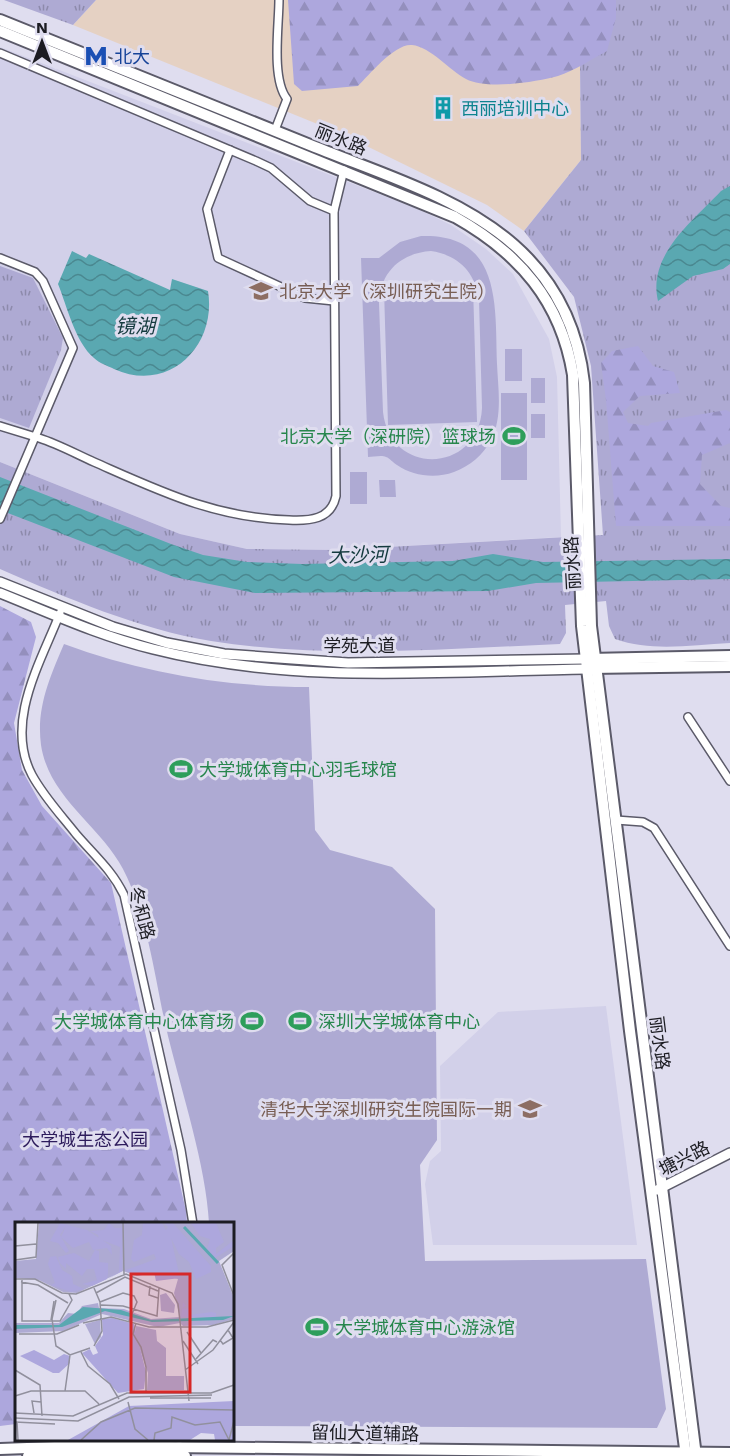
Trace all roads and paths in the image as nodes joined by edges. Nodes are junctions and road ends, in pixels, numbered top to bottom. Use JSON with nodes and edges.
{"nodes":[{"id":1,"x":279,"y":0,"type":"edge"},
{"id":2,"x":0,"y":20,"type":"edge"},
{"id":3,"x":0,"y":31,"type":"edge"},
{"id":4,"x":0,"y":53,"type":"edge"},
{"id":5,"x":275,"y":130,"type":"junction"},
{"id":6,"x":230,"y":150,"type":"junction"},
{"id":7,"x":344,"y":170,"type":"junction"},
{"id":8,"x":334,"y":211,"type":"junction"},
{"id":9,"x":0,"y":258,"type":"edge"},
{"id":10,"x":334,"y":302,"type":"junction"},
{"id":11,"x":0,"y":426,"type":"edge"},
{"id":12,"x":33,"y":437,"type":"junction"},
{"id":13,"x":0,"y":519,"type":"edge"},
{"id":14,"x":582,"y":535,"type":"junction"},
{"id":15,"x":0,"y":582,"type":"edge"},
{"id":16,"x":0,"y":592,"type":"edge"},
{"id":17,"x":61,"y":612,"type":"junction"},
{"id":18,"x":730,"y":656,"type":"edge"},
{"id":19,"x":591,"y":664,"type":"junction"},
{"id":20,"x":730,"y":666,"type":"edge"},
{"id":21,"x":688,"y":717,"type":"dead end"},
{"id":22,"x":730,"y":781,"type":"edge"},
{"id":23,"x":616,"y":820,"type":"junction"},
{"id":24,"x":730,"y":946,"type":"edge"},
{"id":25,"x":730,"y":1153,"type":"edge"},
{"id":26,"x":658,"y":1190,"type":"junction"},
{"id":27,"x":194,"y":1222,"type":"edge"},
{"id":28,"x":181,"y":1448,"type":"edge"},
{"id":29,"x":0,"y":1449,"type":"edge"},
{"id":30,"x":726,"y":1453,"type":"edge"},
{"id":31,"x":691,"y":1455,"type":"edge"},
{"id":32,"x":28,"y":1456,"type":"edge"},
{"id":33,"x":165,"y":1456,"type":"edge"}],
"edges":[{"from":1,"to":5,"type":"street"},
{"from":2,"to":5,"type":"main road","name":"丽水路"},
{"from":3,"to":7,"type":"main road","name":"丽水路"},
{"from":4,"to":6,"type":"street"},
{"from":5,"to":14,"type":"main road","name":"丽水路"},
{"from":6,"to":8,"type":"street"},
{"from":6,"to":10,"type":"street"},
{"from":7,"to":8,"type":"street"},
{"from":7,"to":14,"type":"main road","name":"丽水路"},
{"from":8,"to":10,"type":"street"},
{"from":9,"to":12,"type":"street"},
{"from":10,"to":12,"type":"street"},
{"from":11,"to":12,"type":"street"},
{"from":12,"to":13,"type":"street"},
{"from":14,"to":19,"type":"main road","name":"丽水路"},
{"from":15,"to":17,"type":"street","name":"学苑大道"},
{"from":16,"to":17,"type":"street","name":"学苑大道"},
{"from":17,"to":19,"type":"street","name":"学苑大道"},
{"from":17,"to":27,"type":"street","name":"冬和路"},
{"from":18,"to":19,"type":"main road","name":"学苑大道"},
{"from":19,"to":20,"type":"main road","name":"学苑大道"},
{"from":19,"to":23,"type":"main road","name":"丽水路"},
{"from":19,"to":26,"type":"main road","name":"丽水路"},
{"from":21,"to":22,"type":"street"},
{"from":23,"to":24,"type":"street"},
{"from":23,"to":26,"type":"main road","name":"丽水路"},
{"from":25,"to":26,"type":"street","name":"塘兴路"},
{"from":26,"to":31,"type":"main road","name":"丽水路"},
{"from":28,"to":29,"type":"main road","name":"留仙大道辅路"},
{"from":28,"to":31,"type":"main road","name":"留仙大道辅路"},
{"from":28,"to":33,"type":"main road"},
{"from":30,"to":31,"type":"main road","name":"留仙大道辅路"},
{"from":32,"to":33,"type":"main road"}]}
